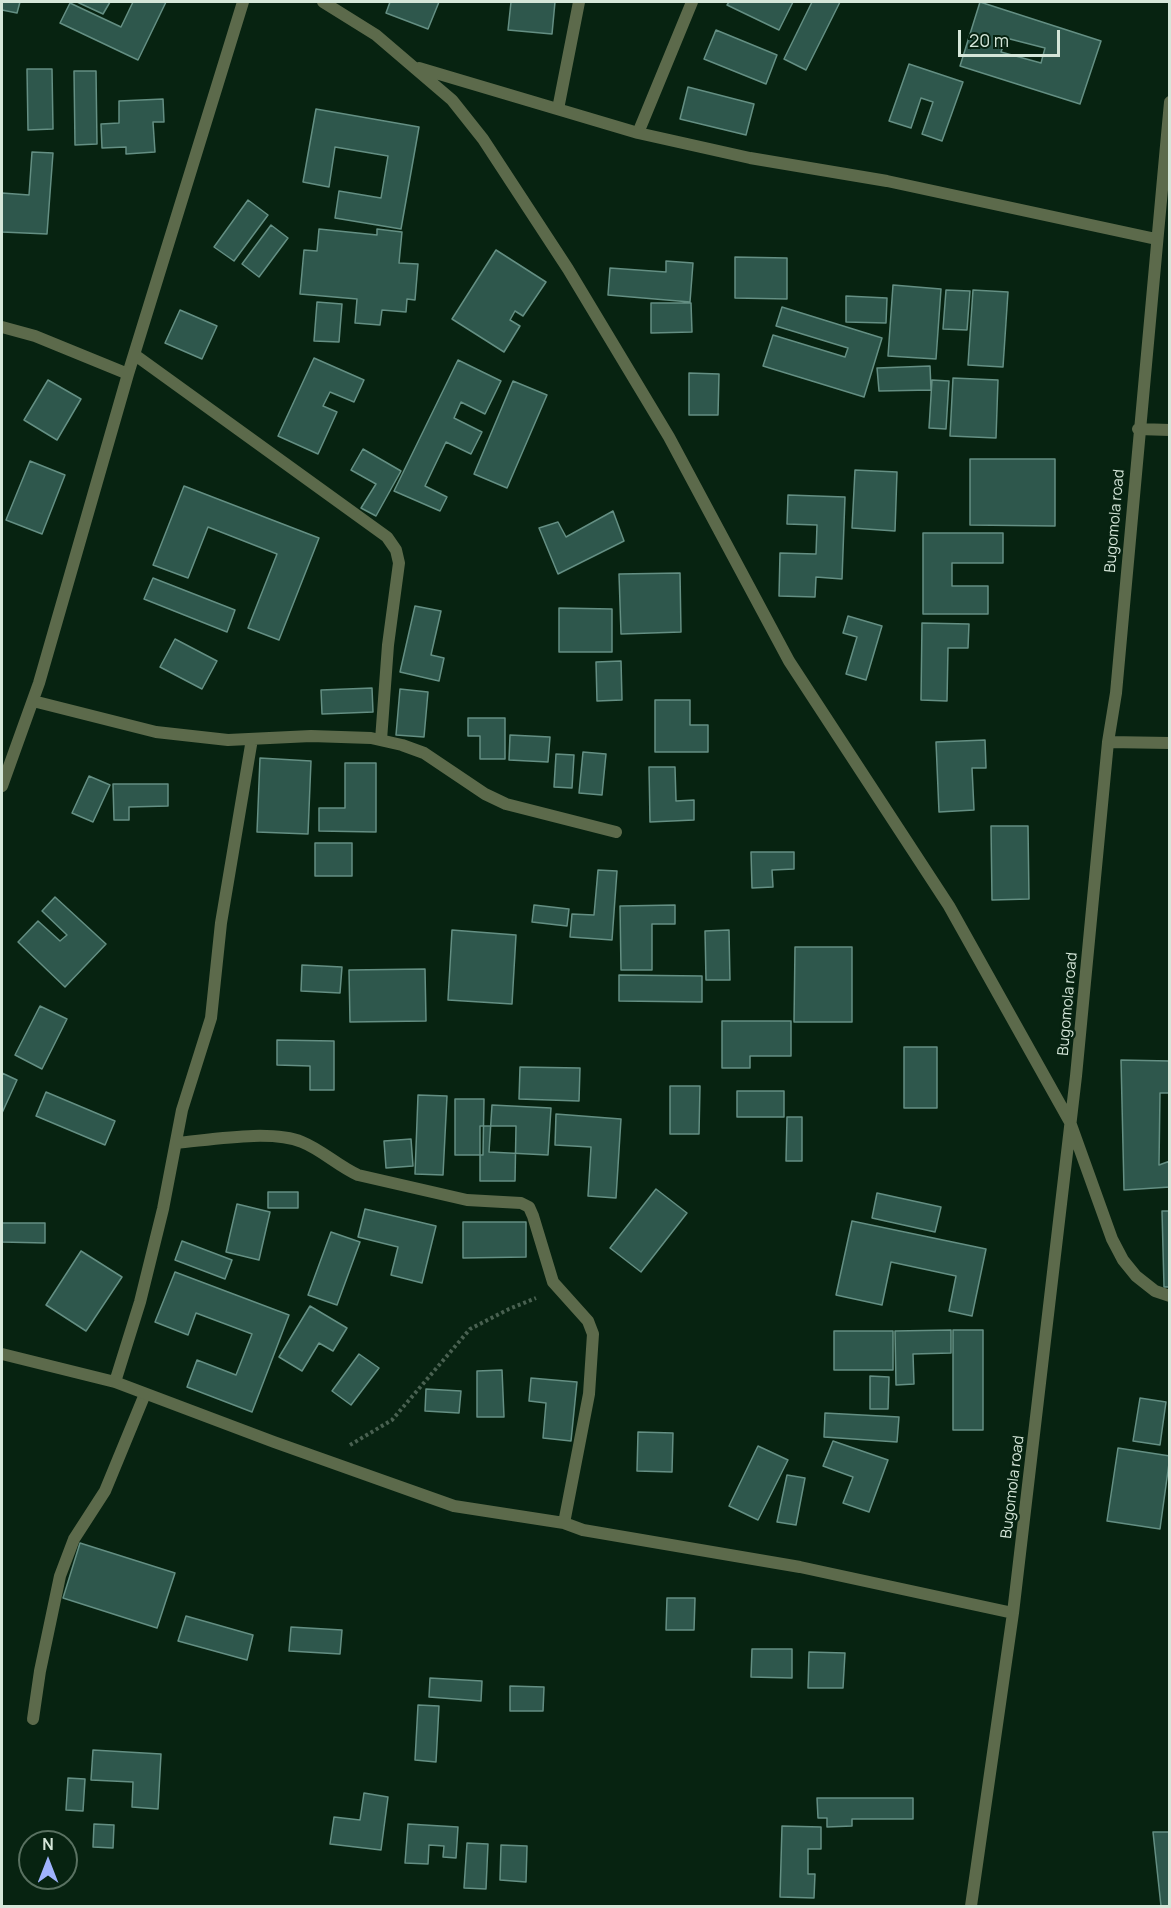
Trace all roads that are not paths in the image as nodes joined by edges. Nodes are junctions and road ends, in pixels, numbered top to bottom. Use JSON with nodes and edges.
{"nodes":[{"id":1,"x":243,"y":2,"type":"edge"},
{"id":2,"x":323,"y":2,"type":"edge"},
{"id":3,"x":579,"y":2,"type":"edge"},
{"id":4,"x":692,"y":2,"type":"edge"},
{"id":5,"x":412,"y":66,"type":"junction"},
{"id":6,"x":1170,"y":102,"type":"edge"},
{"id":7,"x":558,"y":109,"type":"junction"},
{"id":8,"x":638,"y":133,"type":"junction"},
{"id":9,"x":1156,"y":239,"type":"junction"},
{"id":10,"x":2,"y":327,"type":"edge"},
{"id":11,"x":135,"y":355,"type":"junction"},
{"id":12,"x":128,"y":374,"type":"junction"},
{"id":13,"x":1138,"y":429,"type":"junction"},
{"id":14,"x":1170,"y":430,"type":"edge"},
{"id":15,"x":33,"y":701,"type":"junction"},
{"id":16,"x":252,"y":739,"type":"junction"},
{"id":17,"x":381,"y":740,"type":"junction"},
{"id":18,"x":1108,"y":742,"type":"junction"},
{"id":19,"x":1170,"y":743,"type":"edge"},
{"id":20,"x":2,"y":786,"type":"edge"},
{"id":21,"x":616,"y":832,"type":"dead end"},
{"id":22,"x":1070,"y":1122,"type":"junction"},
{"id":23,"x":176,"y":1143,"type":"junction"},
{"id":24,"x":1170,"y":1296,"type":"edge"},
{"id":25,"x":2,"y":1354,"type":"edge"},
{"id":26,"x":115,"y":1382,"type":"junction"},
{"id":27,"x":145,"y":1394,"type":"junction"},
{"id":28,"x":564,"y":1523,"type":"junction"},
{"id":29,"x":1013,"y":1613,"type":"junction"},
{"id":30,"x":33,"y":1719,"type":"dead end"},
{"id":31,"x":971,"y":1906,"type":"edge"}],
"edges":[{"from":1,"to":11,"type":"street"},
{"from":2,"to":5,"type":"street"},
{"from":3,"to":7,"type":"street"},
{"from":4,"to":8,"type":"street"},
{"from":5,"to":7,"type":"street"},
{"from":5,"to":22,"type":"street"},
{"from":6,"to":9,"type":"street","name":"Bugomola road"},
{"from":7,"to":8,"type":"street"},
{"from":8,"to":9,"type":"street"},
{"from":9,"to":13,"type":"street","name":"Bugomola road"},
{"from":10,"to":12,"type":"street"},
{"from":11,"to":12,"type":"street"},
{"from":11,"to":17,"type":"street"},
{"from":12,"to":15,"type":"street"},
{"from":13,"to":14,"type":"street"},
{"from":13,"to":18,"type":"street","name":"Bugomola road"},
{"from":15,"to":16,"type":"street"},
{"from":15,"to":20,"type":"street"},
{"from":16,"to":17,"type":"street"},
{"from":16,"to":23,"type":"street"},
{"from":17,"to":21,"type":"street"},
{"from":18,"to":19,"type":"street"},
{"from":18,"to":22,"type":"street","name":"Bugomola road"},
{"from":22,"to":24,"type":"street"},
{"from":22,"to":29,"type":"street","name":"Bugomola road"},
{"from":23,"to":26,"type":"street"},
{"from":23,"to":28,"type":"street"},
{"from":25,"to":26,"type":"street"},
{"from":26,"to":27,"type":"street"},
{"from":27,"to":28,"type":"street"},
{"from":27,"to":30,"type":"street"},
{"from":28,"to":29,"type":"street"},
{"from":29,"to":31,"type":"street","name":"Bugomola road"}]}
